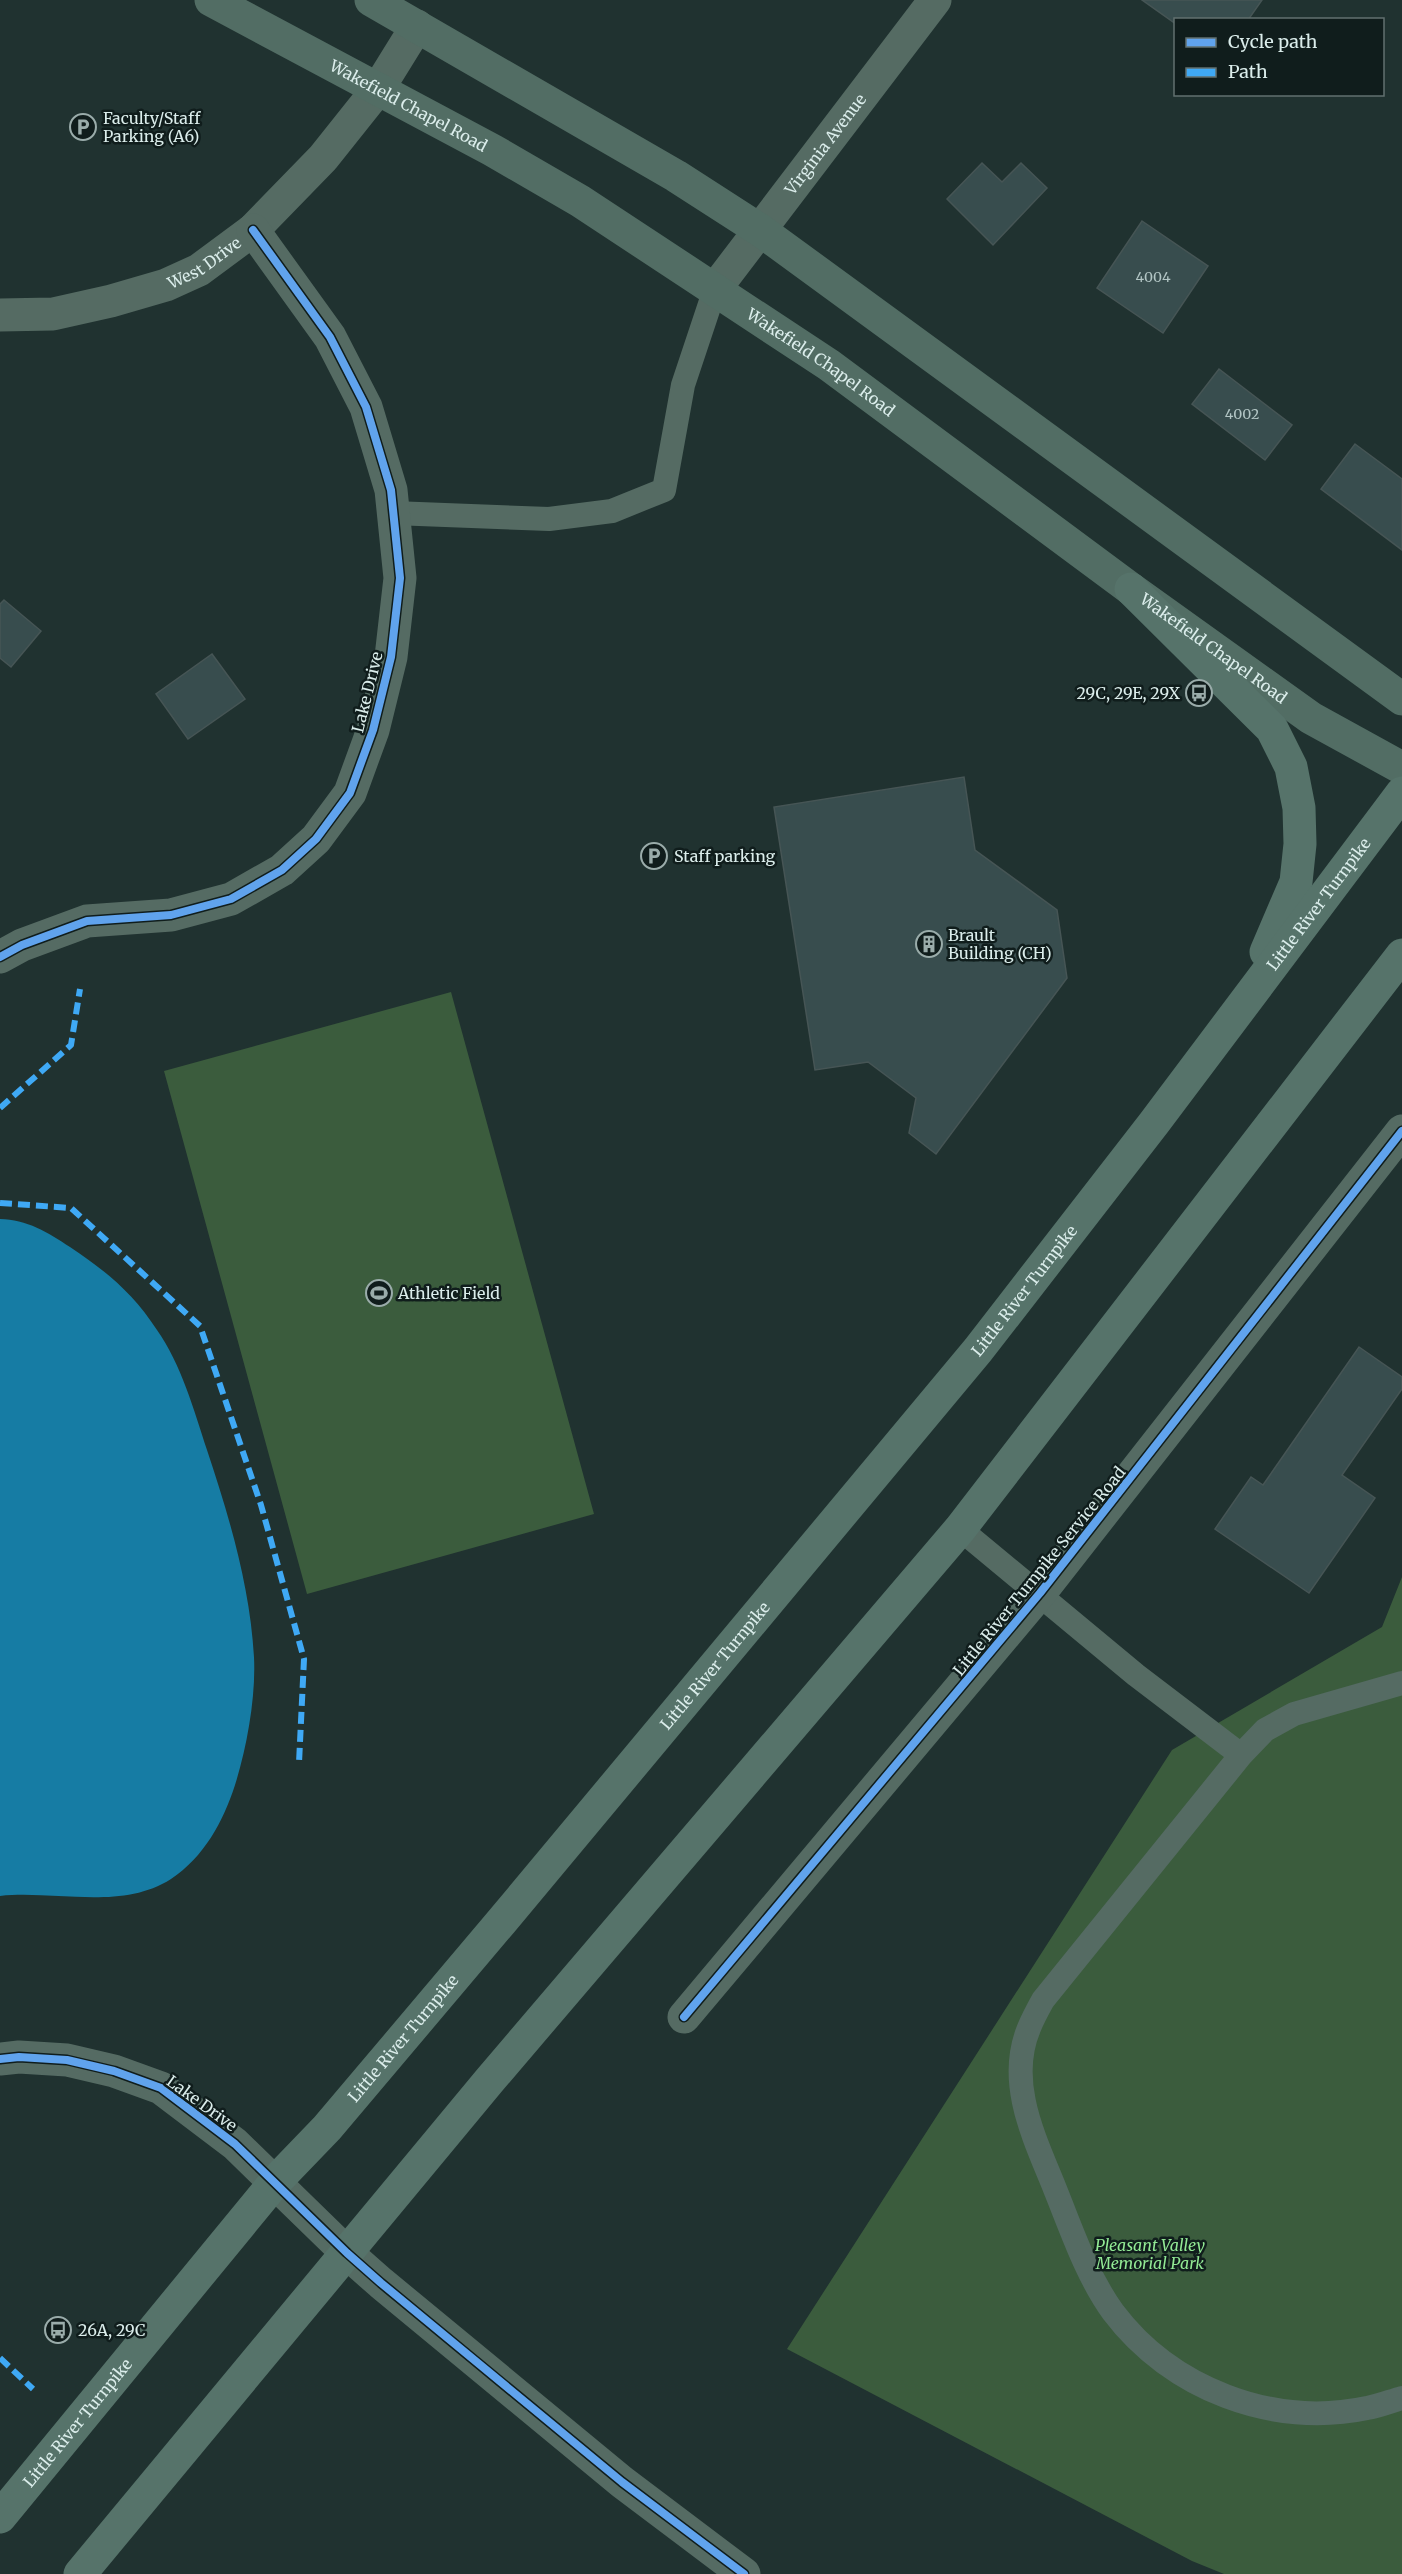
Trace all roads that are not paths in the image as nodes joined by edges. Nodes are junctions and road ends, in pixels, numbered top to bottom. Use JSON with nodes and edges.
{"nodes":[{"id":1,"x":212,"y":0,"type":"edge"},
{"id":2,"x":371,"y":0,"type":"edge"},
{"id":3,"x":935,"y":0,"type":"edge"},
{"id":4,"x":417,"y":26,"type":"junction"},
{"id":5,"x":378,"y":89,"type":"junction"},
{"id":6,"x":253,"y":230,"type":"junction"},
{"id":7,"x":760,"y":230,"type":"junction"},
{"id":8,"x":715,"y":289,"type":"junction"},
{"id":9,"x":0,"y":315,"type":"edge"},
{"id":10,"x":393,"y":513,"type":"junction"},
{"id":11,"x":1131,"y":589,"type":"junction"},
{"id":12,"x":1402,"y":699,"type":"edge"},
{"id":13,"x":1402,"y":768,"type":"edge"},
{"id":14,"x":1402,"y":793,"type":"edge"},
{"id":15,"x":1402,"y":955,"type":"edge"},
{"id":16,"x":0,"y":957,"type":"edge"},
{"id":17,"x":1236,"y":1015,"type":"junction"},
{"id":18,"x":1402,"y":1131,"type":"edge"},
{"id":19,"x":960,"y":1529,"type":"junction"},
{"id":20,"x":1040,"y":1593,"type":"junction"},
{"id":21,"x":1402,"y":1683,"type":"edge"},
{"id":22,"x":1240,"y":1755,"type":"junction"},
{"id":23,"x":684,"y":2017,"type":"dead end"},
{"id":24,"x":0,"y":2059,"type":"edge"},
{"id":25,"x":275,"y":2182,"type":"junction"},
{"id":26,"x":347,"y":2253,"type":"junction"},
{"id":27,"x":1402,"y":2398,"type":"edge"},
{"id":28,"x":0,"y":2517,"type":"edge"},
{"id":29,"x":80,"y":2574,"type":"edge"},
{"id":30,"x":744,"y":2574,"type":"edge"}],
"edges":[{"from":1,"to":5,"type":"main road","name":"Wakefield Chapel Road"},
{"from":2,"to":4,"type":"main road"},
{"from":3,"to":7,"type":"street","name":"Virginia Avenue"},
{"from":4,"to":5,"type":"street","name":"West Drive"},
{"from":4,"to":7,"type":"main road"},
{"from":5,"to":6,"type":"street","name":"West Drive"},
{"from":5,"to":8,"type":"main road","name":"Wakefield Chapel Road"},
{"from":6,"to":9,"type":"street","name":"West Drive"},
{"from":6,"to":10,"type":"street","name":"Lake Drive"},
{"from":7,"to":8,"type":"street","name":"Virginia Avenue"},
{"from":7,"to":12,"type":"main road"},
{"from":8,"to":10,"type":"lane"},
{"from":8,"to":11,"type":"main road","name":"Wakefield Chapel Road"},
{"from":10,"to":16,"type":"street","name":"Lake Drive"},
{"from":11,"to":13,"type":"main road","name":"Wakefield Chapel Road"},
{"from":11,"to":17,"type":"main road"},
{"from":14,"to":17,"type":"main road","name":"Little River Turnpike"},
{"from":15,"to":19,"type":"main road"},
{"from":17,"to":25,"type":"main road","name":"Little River Turnpike"},
{"from":18,"to":20,"type":"street","name":"Little River Turnpike Service Road"},
{"from":19,"to":20,"type":"lane"},
{"from":19,"to":26,"type":"main road"},
{"from":20,"to":22,"type":"lane"},
{"from":20,"to":23,"type":"street","name":"Little River Turnpike Service Road"},
{"from":21,"to":22,"type":"lane"},
{"from":22,"to":27,"type":"lane"},
{"from":24,"to":25,"type":"street","name":"Lake Drive"},
{"from":25,"to":26,"type":"street","name":"Lake Drive"},
{"from":25,"to":28,"type":"main road","name":"Little River Turnpike"},
{"from":26,"to":29,"type":"main road"},
{"from":26,"to":30,"type":"street","name":"Lake Drive"}]}
